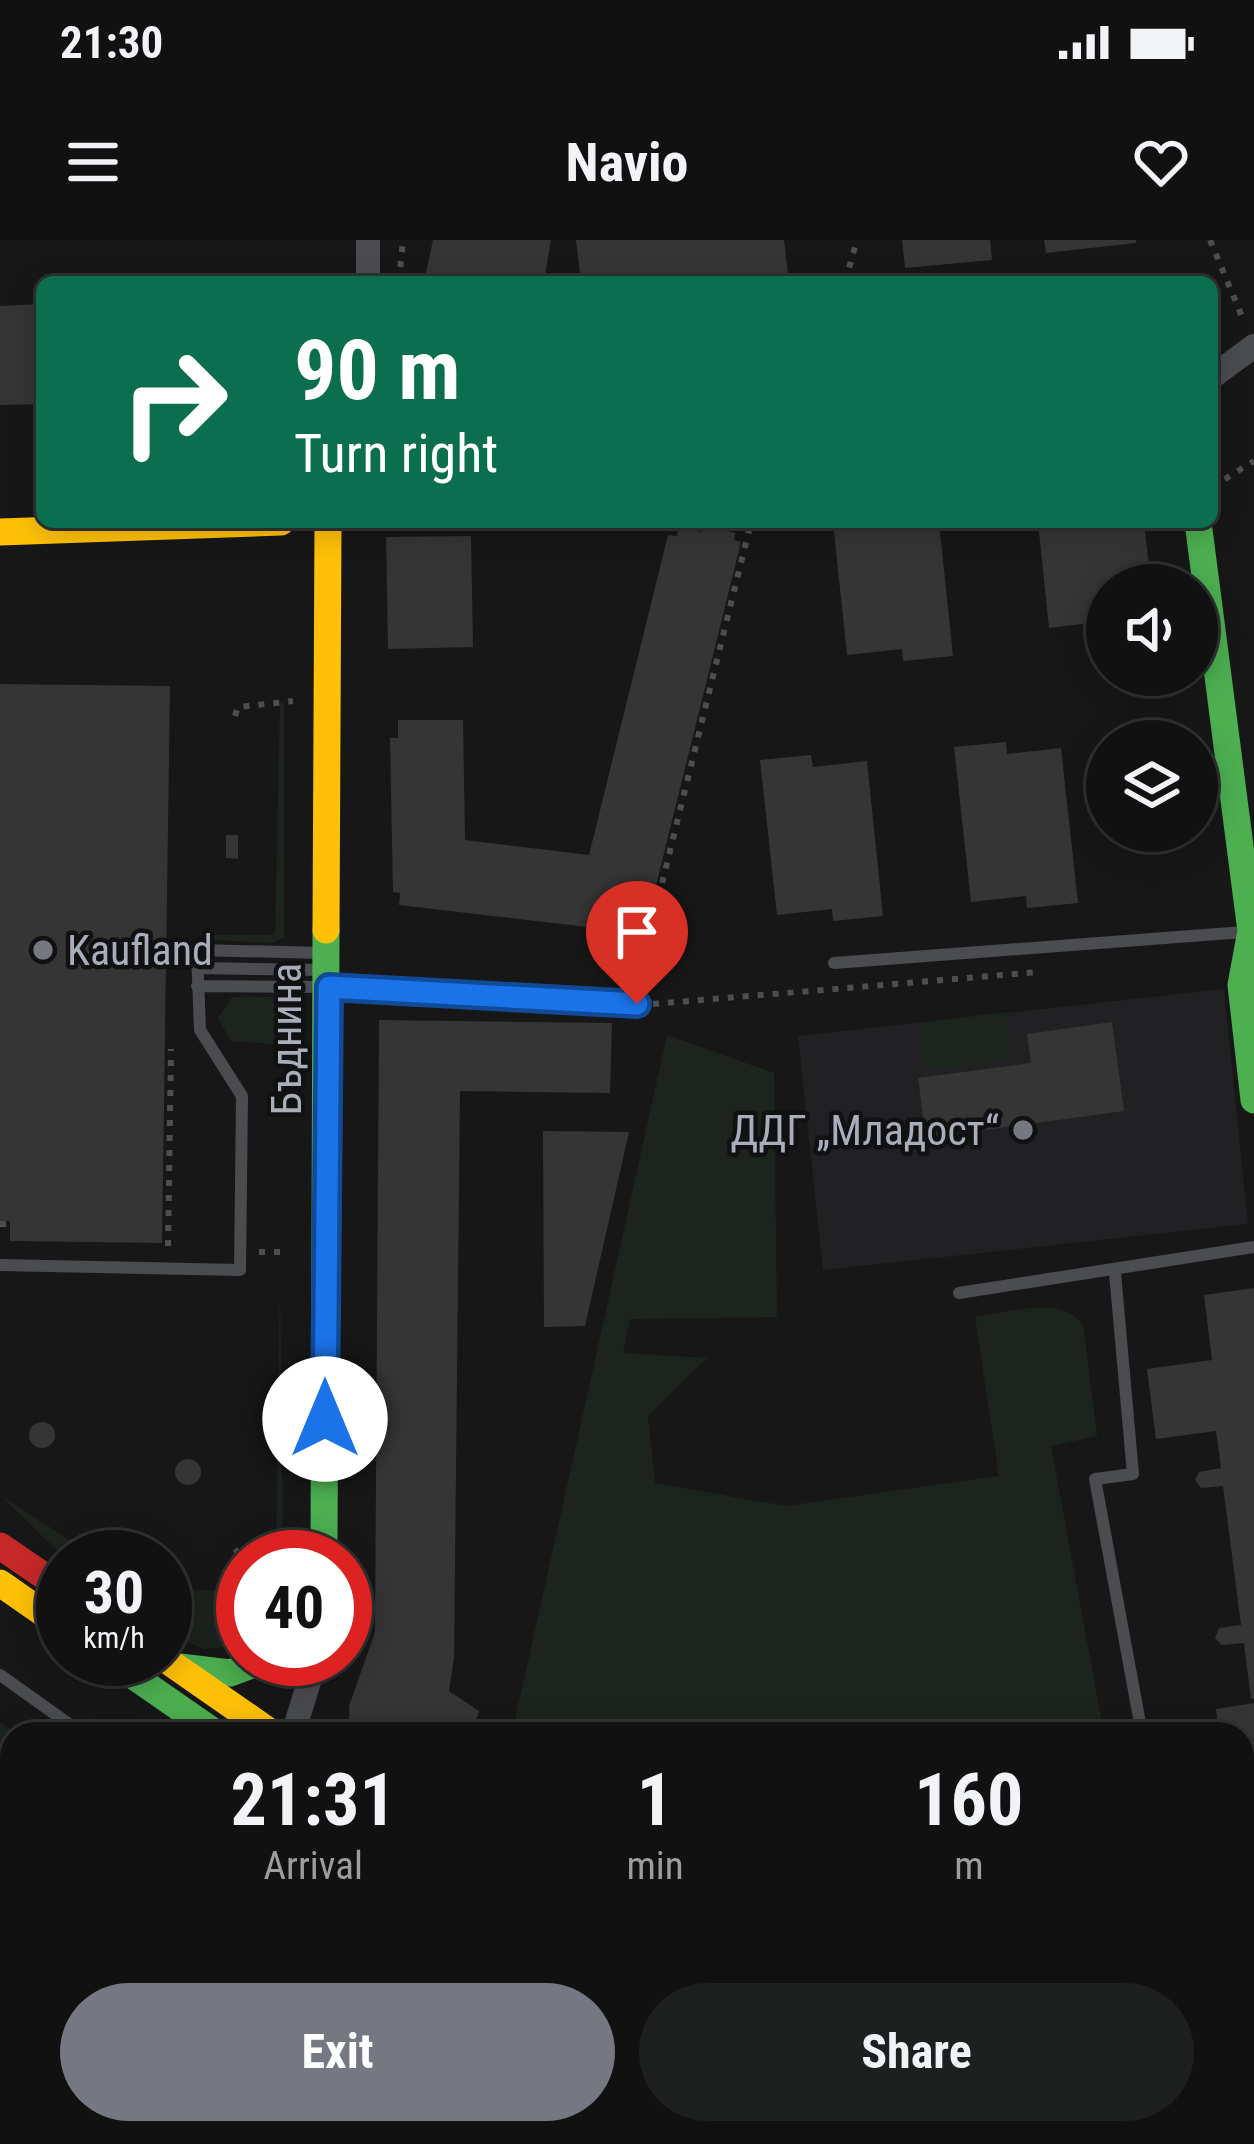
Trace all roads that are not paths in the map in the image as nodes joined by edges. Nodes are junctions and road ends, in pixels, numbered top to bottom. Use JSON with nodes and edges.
{"nodes":[{"id":1,"x":368,"y":240,"type":"edge"},
{"id":2,"x":368,"y":276,"type":"edge"},
{"id":3,"x":1254,"y":346,"type":"edge"},
{"id":4,"x":1218,"y":373,"type":"edge"},
{"id":5,"x":112,"y":528,"type":"edge"},
{"id":6,"x":328,"y":528,"type":"edge"},
{"id":7,"x":1199,"y":528,"type":"edge"},
{"id":8,"x":0,"y":532,"type":"edge"},
{"id":9,"x":1251,"y":932,"type":"junction"},
{"id":10,"x":835,"y":963,"type":"dead end"},
{"id":11,"x":197,"y":968,"type":"junction"},
{"id":12,"x":329,"y":970,"type":"junction"},
{"id":13,"x":197,"y":986,"type":"junction"},
{"id":14,"x":637,"y":1004,"type":"road end"},
{"id":15,"x":1254,"y":1100,"type":"edge"},
{"id":16,"x":1254,"y":1247,"type":"edge"},
{"id":17,"x":0,"y":1265,"type":"edge"},
{"id":18,"x":1115,"y":1273,"type":"junction"},
{"id":19,"x":959,"y":1293,"type":"dead end"},
{"id":20,"x":324,"y":1530,"type":"edge"},
{"id":21,"x":0,"y":1546,"type":"edge"},
{"id":22,"x":36,"y":1571,"type":"edge"},
{"id":23,"x":0,"y":1583,"type":"edge"},
{"id":24,"x":36,"y":1608,"type":"edge"},
{"id":25,"x":0,"y":1675,"type":"edge"},
{"id":26,"x":192,"y":1678,"type":"edge"},
{"id":27,"x":142,"y":1686,"type":"edge"},
{"id":28,"x":308,"y":1686,"type":"edge"},
{"id":29,"x":66,"y":1722,"type":"edge"},
{"id":30,"x":191,"y":1722,"type":"edge"},
{"id":31,"x":256,"y":1722,"type":"edge"},
{"id":32,"x":297,"y":1722,"type":"edge"},
{"id":33,"x":1140,"y":1722,"type":"edge"}],
"edges":[{"from":1,"to":2,"type":"street"},
{"from":3,"to":4,"type":"street"},
{"from":5,"to":8,"type":"street"},
{"from":6,"to":12,"type":"street","name":"Бъднина"},
{"from":7,"to":9,"type":"street"},
{"from":9,"to":10,"type":"lane"},
{"from":9,"to":15,"type":"street"},
{"from":11,"to":12,"type":"lane"},
{"from":11,"to":12,"type":"lane"},
{"from":11,"to":13,"type":"lane"},
{"from":12,"to":13,"type":"lane"},
{"from":12,"to":14,"type":"lane"},
{"from":12,"to":20,"type":"street","name":"Бъднина"},
{"from":13,"to":17,"type":"lane"},
{"from":16,"to":18,"type":"lane"},
{"from":18,"to":19,"type":"lane"},
{"from":18,"to":33,"type":"lane"},
{"from":21,"to":22,"type":"street"},
{"from":23,"to":24,"type":"street"},
{"from":25,"to":29,"type":"lane"},
{"from":26,"to":31,"type":"street"},
{"from":27,"to":30,"type":"street"},
{"from":28,"to":32,"type":"street"}]}
